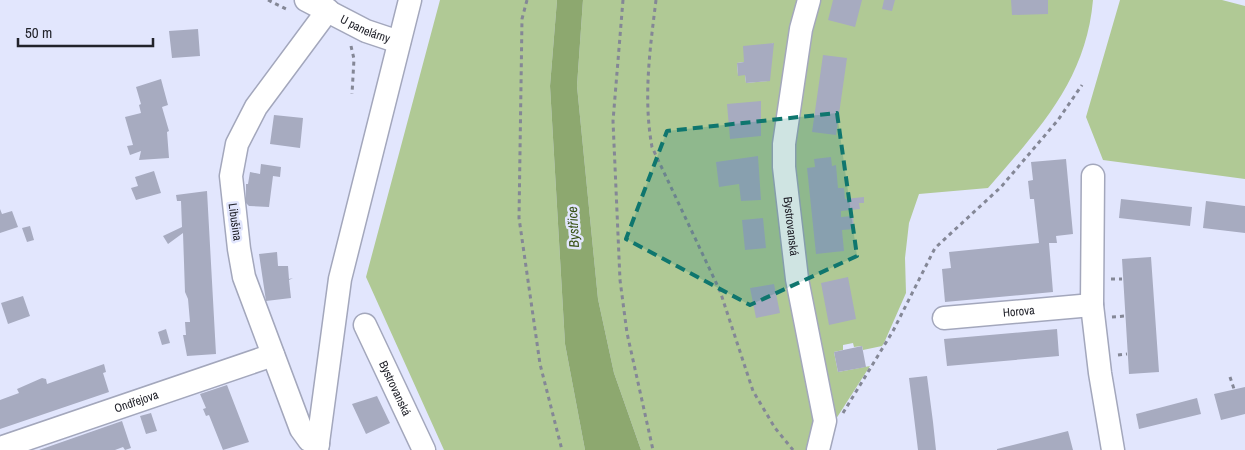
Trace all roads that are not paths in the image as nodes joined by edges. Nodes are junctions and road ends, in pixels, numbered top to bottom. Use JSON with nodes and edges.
{"nodes":[{"id":1,"x":306,"y":0,"type":"edge"},
{"id":2,"x":410,"y":0,"type":"edge"},
{"id":3,"x":809,"y":0,"type":"edge"},
{"id":4,"x":328,"y":10,"type":"junction"},
{"id":5,"x":399,"y":42,"type":"junction"},
{"id":6,"x":1093,"y":176,"type":"dead end"},
{"id":7,"x":1101,"y":311,"type":"junction"},
{"id":8,"x":944,"y":318,"type":"dead end"},
{"id":9,"x":365,"y":326,"type":"dead end"},
{"id":10,"x":273,"y":355,"type":"junction"},
{"id":11,"x":318,"y":447,"type":"edge"},
{"id":12,"x":0,"y":448,"type":"edge"},
{"id":13,"x":424,"y":450,"type":"edge"},
{"id":14,"x":818,"y":450,"type":"edge"},
{"id":15,"x":1113,"y":450,"type":"edge"}],
"edges":[{"from":1,"to":4,"type":"street","name":"U panelárny"},
{"from":2,"to":5,"type":"street","name":"Libušina"},
{"from":3,"to":14,"type":"street","name":"Bystrovanská"},
{"from":4,"to":5,"type":"street","name":"U panelárny"},
{"from":4,"to":10,"type":"street","name":"Libušina"},
{"from":5,"to":11,"type":"street","name":"Libušina"},
{"from":6,"to":7,"type":"street"},
{"from":7,"to":8,"type":"street","name":"Horova"},
{"from":7,"to":15,"type":"street"},
{"from":9,"to":13,"type":"street","name":"Bystrovanská"},
{"from":10,"to":11,"type":"street","name":"Libušina"},
{"from":10,"to":12,"type":"street","name":"Ondřejova"}]}
